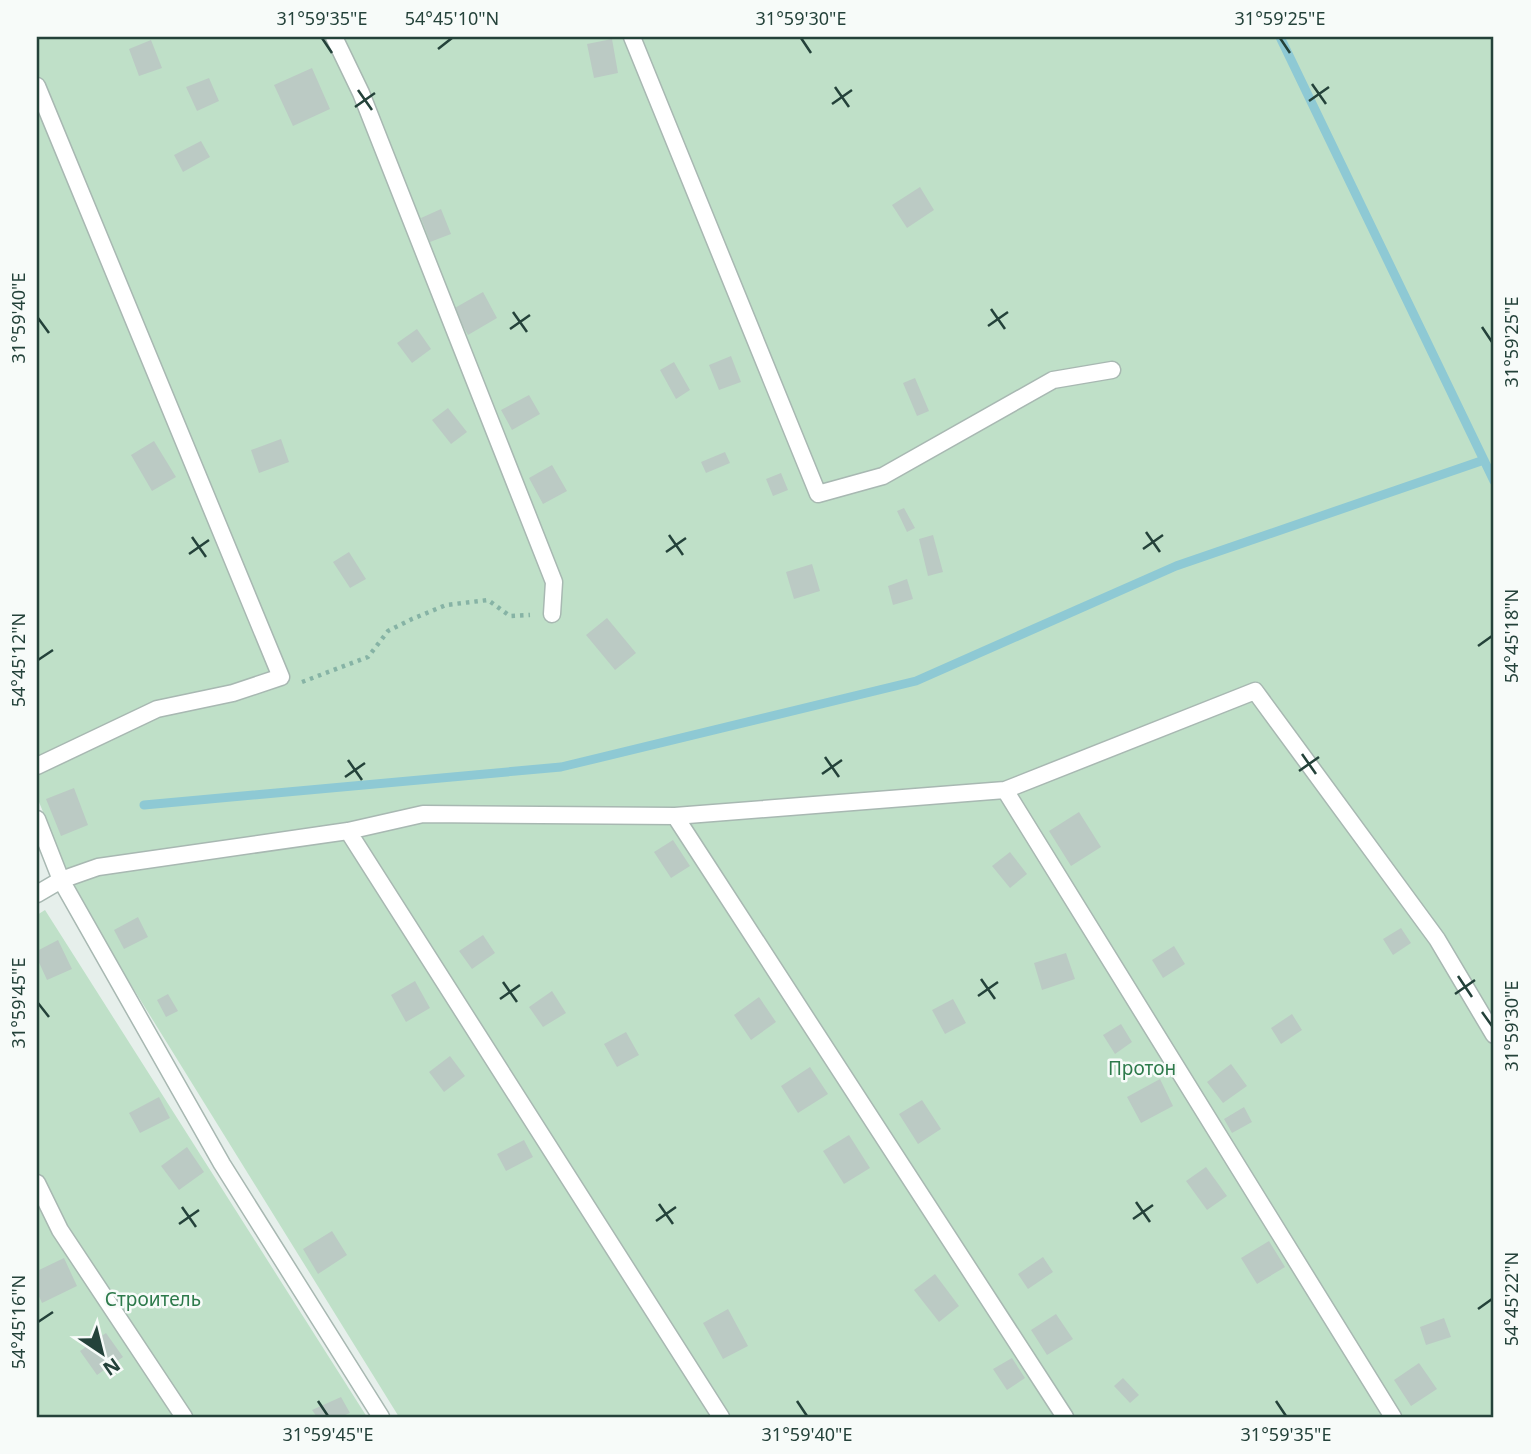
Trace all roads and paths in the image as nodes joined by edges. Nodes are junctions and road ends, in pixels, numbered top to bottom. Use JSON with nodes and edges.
{"nodes":[{"id":1,"x":334,"y":37,"type":"edge"},
{"id":2,"x":632,"y":37,"type":"edge"},
{"id":3,"x":37,"y":86,"type":"edge"},
{"id":4,"x":1112,"y":370,"type":"dead end"},
{"id":5,"x":552,"y":614,"type":"joint"},
{"id":6,"x":281,"y":677,"type":"junction"},
{"id":7,"x":37,"y":766,"type":"edge"},
{"id":8,"x":1005,"y":790,"type":"junction"},
{"id":9,"x":675,"y":816,"type":"junction"},
{"id":10,"x":37,"y":819,"type":"edge"},
{"id":11,"x":348,"y":831,"type":"junction"},
{"id":12,"x":61,"y":880,"type":"junction"},
{"id":13,"x":37,"y":894,"type":"edge"},
{"id":14,"x":1494,"y":1035,"type":"edge"},
{"id":15,"x":37,"y":1182,"type":"edge"},
{"id":16,"x":184,"y":1417,"type":"edge"},
{"id":17,"x":381,"y":1417,"type":"edge"},
{"id":18,"x":721,"y":1417,"type":"edge"},
{"id":19,"x":1065,"y":1417,"type":"edge"},
{"id":20,"x":1393,"y":1417,"type":"edge"}],
"edges":[{"from":1,"to":5,"type":"lane"},
{"from":2,"to":4,"type":"lane"},
{"from":3,"to":6,"type":"lane"},
{"from":5,"to":6,"type":"path"},
{"from":6,"to":7,"type":"lane"},
{"from":8,"to":9,"type":"lane"},
{"from":8,"to":14,"type":"lane"},
{"from":8,"to":20,"type":"lane"},
{"from":9,"to":11,"type":"lane"},
{"from":9,"to":19,"type":"lane"},
{"from":10,"to":12,"type":"lane"},
{"from":11,"to":12,"type":"lane"},
{"from":11,"to":18,"type":"lane"},
{"from":12,"to":13,"type":"lane"},
{"from":12,"to":17,"type":"lane"},
{"from":15,"to":16,"type":"lane"}]}
